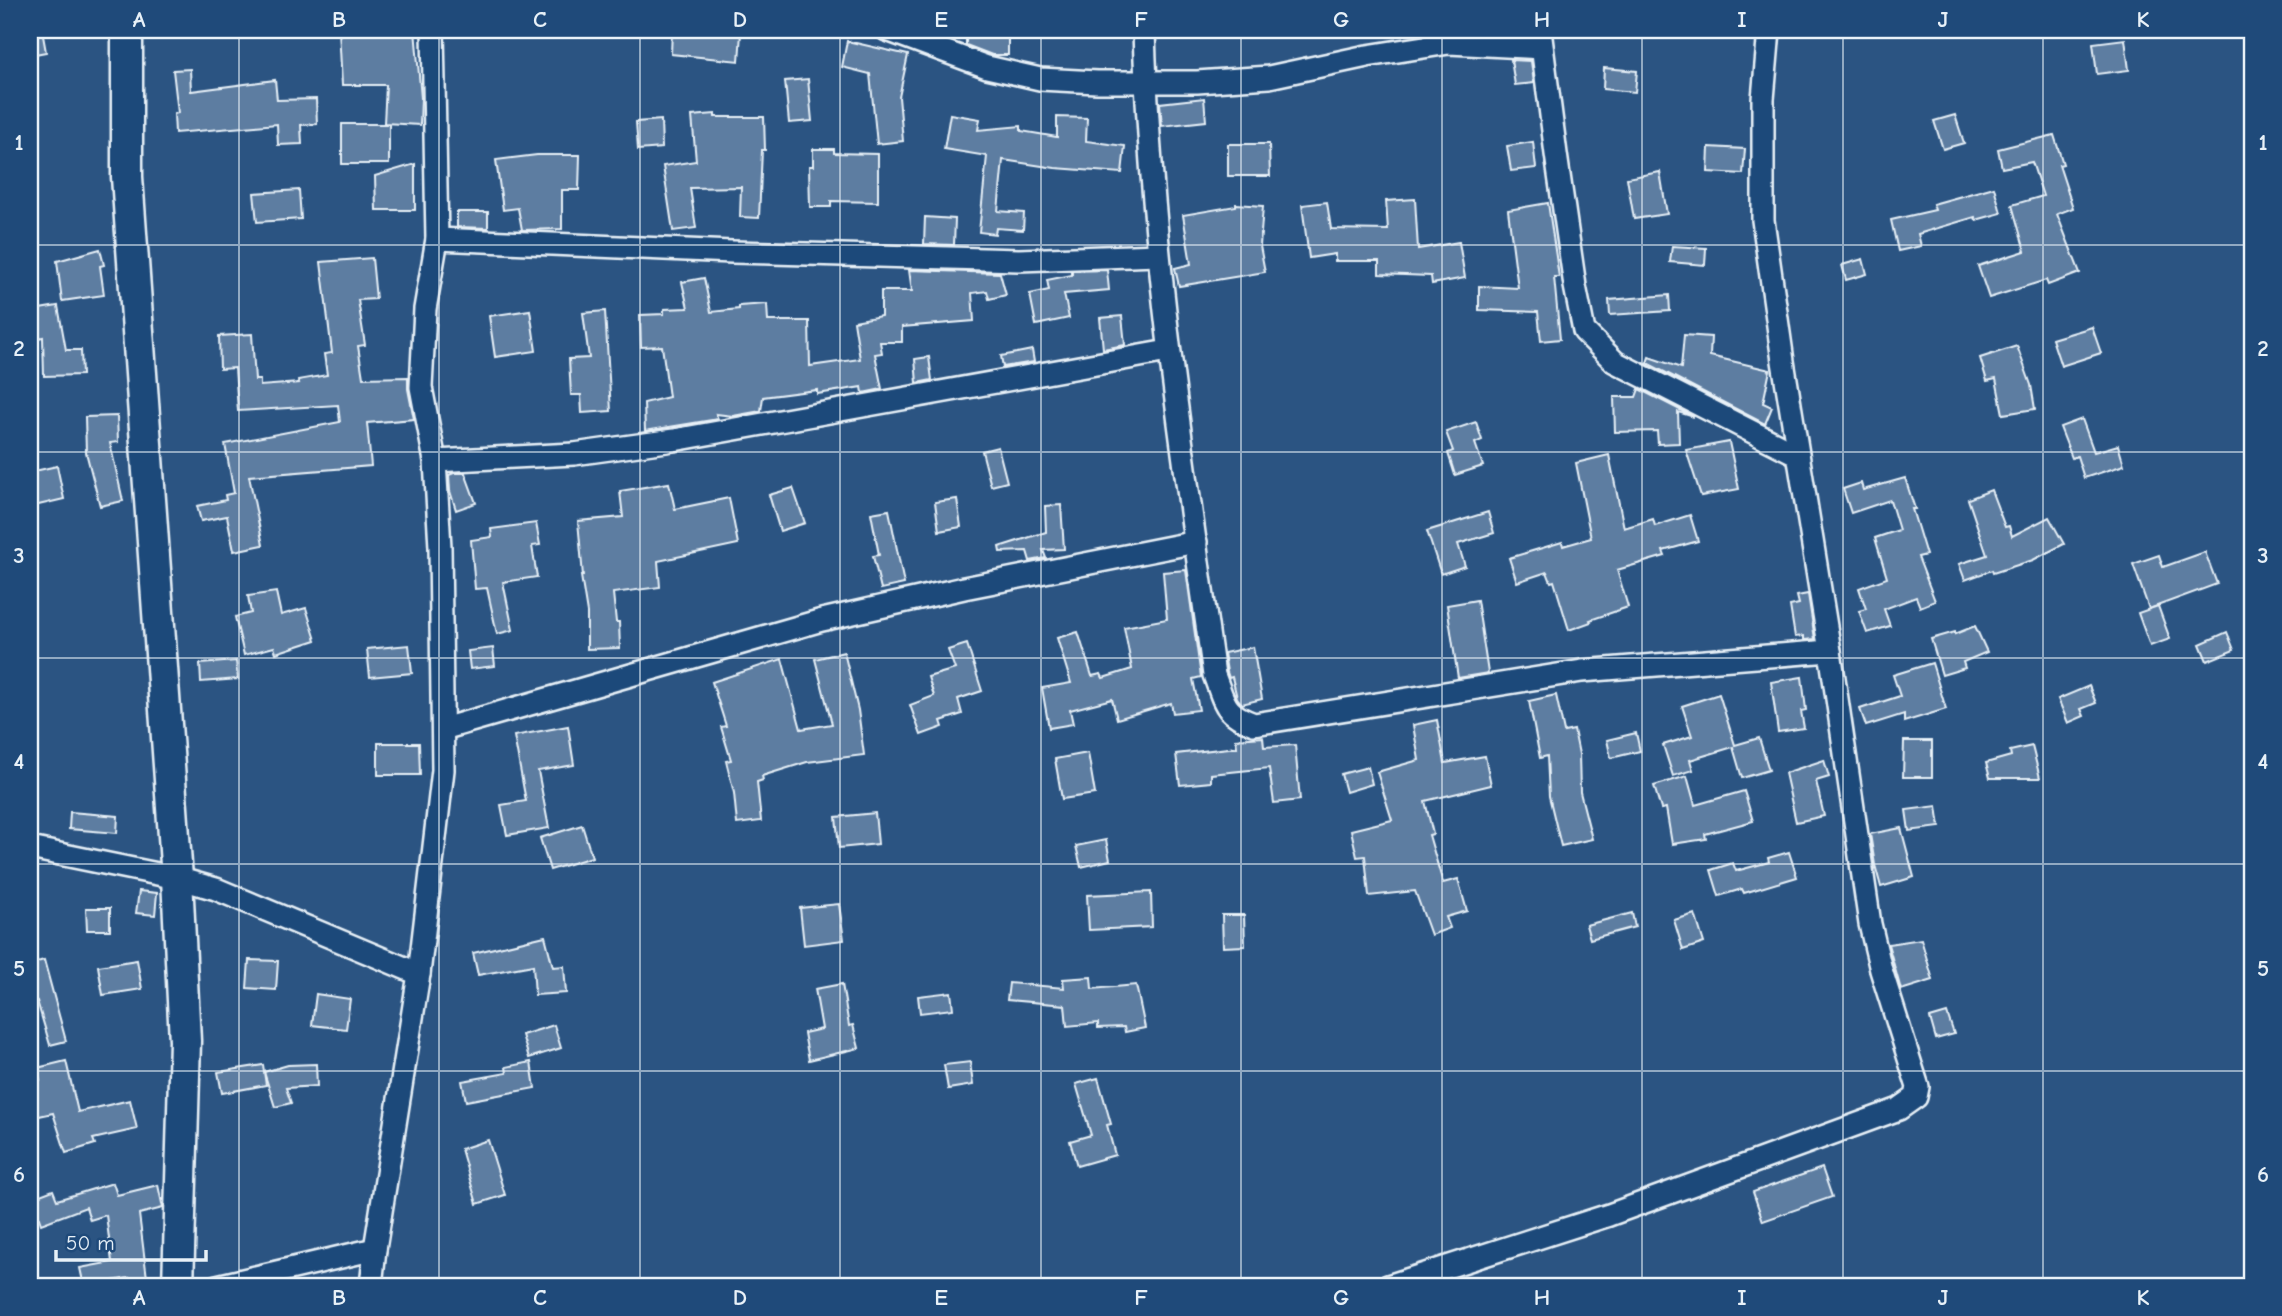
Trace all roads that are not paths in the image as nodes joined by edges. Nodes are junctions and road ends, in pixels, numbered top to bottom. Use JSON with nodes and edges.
{"nodes":[{"id":1,"x":127,"y":30,"type":"edge"},
{"id":2,"x":433,"y":30,"type":"edge"},
{"id":3,"x":887,"y":30,"type":"edge"},
{"id":4,"x":1144,"y":30,"type":"edge"},
{"id":5,"x":1769,"y":30,"type":"edge"},
{"id":6,"x":1541,"y":39,"type":"edge"},
{"id":7,"x":1146,"y":82,"type":"junction"},
{"id":8,"x":437,"y":239,"type":"junction"},
{"id":9,"x":1158,"y":255,"type":"junction"},
{"id":10,"x":1168,"y":351,"type":"junction"},
{"id":11,"x":1798,"y":455,"type":"junction"},
{"id":12,"x":435,"y":461,"type":"junction"},
{"id":13,"x":1196,"y":542,"type":"junction"},
{"id":14,"x":1830,"y":651,"type":"junction"},
{"id":15,"x":443,"y":729,"type":"junction"},
{"id":16,"x":30,"y":848,"type":"edge"},
{"id":17,"x":177,"y":878,"type":"junction"},
{"id":18,"x":419,"y":974,"type":"junction"},
{"id":19,"x":375,"y":1248,"type":"junction"},
{"id":20,"x":178,"y":1286,"type":"edge"},
{"id":21,"x":217,"y":1286,"type":"edge"},
{"id":22,"x":371,"y":1286,"type":"edge"},
{"id":23,"x":1388,"y":1286,"type":"edge"}],
"edges":[{"from":1,"to":17,"type":"street"},
{"from":2,"to":8,"type":"street"},
{"from":3,"to":7,"type":"street"},
{"from":4,"to":7,"type":"street"},
{"from":5,"to":11,"type":"street"},
{"from":6,"to":7,"type":"street"},
{"from":6,"to":11,"type":"street"},
{"from":7,"to":9,"type":"street"},
{"from":8,"to":9,"type":"street"},
{"from":8,"to":12,"type":"street"},
{"from":9,"to":10,"type":"street"},
{"from":10,"to":12,"type":"street"},
{"from":10,"to":13,"type":"street"},
{"from":11,"to":14,"type":"street"},
{"from":12,"to":15,"type":"street"},
{"from":13,"to":14,"type":"street"},
{"from":13,"to":15,"type":"street"},
{"from":14,"to":23,"type":"street"},
{"from":15,"to":18,"type":"street"},
{"from":16,"to":17,"type":"street"},
{"from":17,"to":18,"type":"street"},
{"from":17,"to":20,"type":"street"},
{"from":18,"to":19,"type":"street"},
{"from":19,"to":21,"type":"street"},
{"from":19,"to":22,"type":"street"}]}
